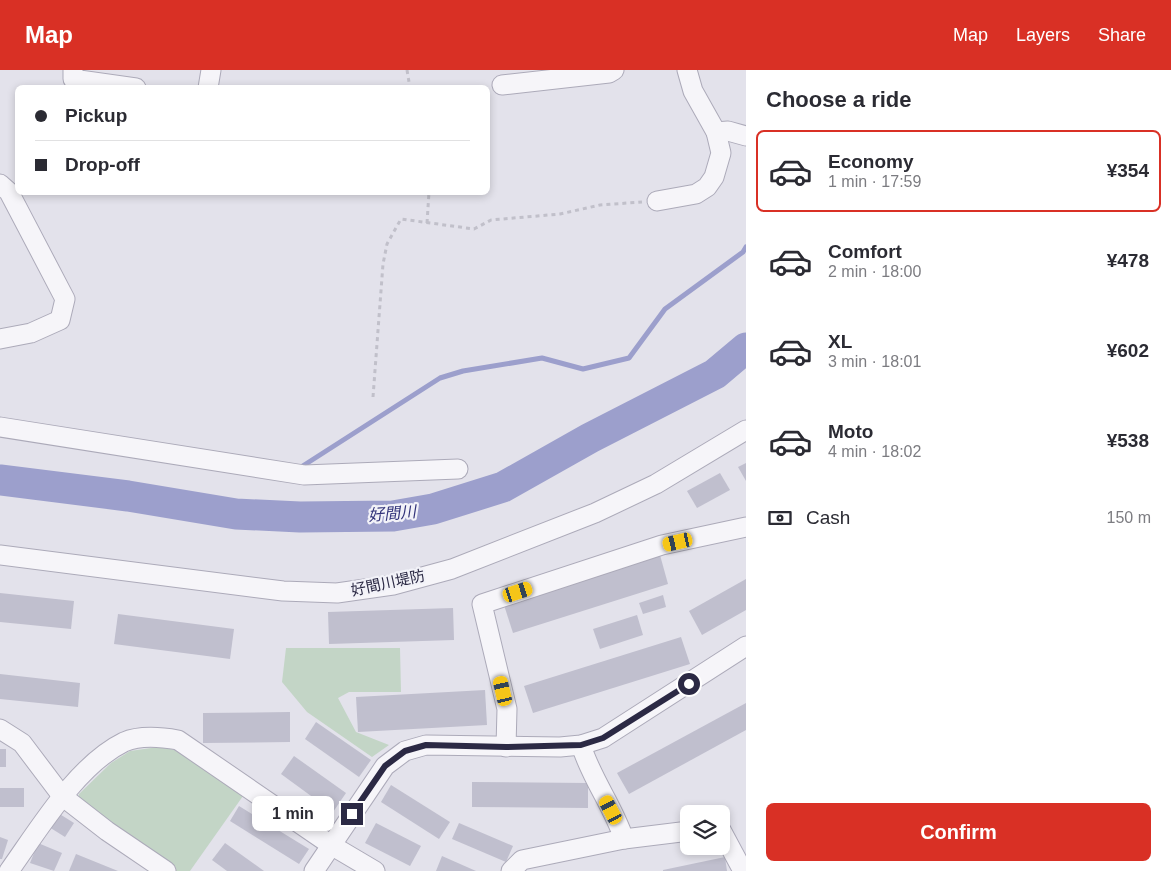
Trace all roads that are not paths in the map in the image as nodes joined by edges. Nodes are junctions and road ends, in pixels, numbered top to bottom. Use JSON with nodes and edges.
{"nodes":[{"id":1,"x":73,"y":70,"type":"edge"},
{"id":2,"x":211,"y":70,"type":"edge"},
{"id":3,"x":614,"y":70,"type":"edge"},
{"id":4,"x":687,"y":70,"type":"edge"},
{"id":5,"x":115,"y":85,"type":"edge"},
{"id":6,"x":208,"y":85,"type":"edge"},
{"id":7,"x":502,"y":85,"type":"dead end"},
{"id":8,"x":716,"y":132,"type":"junction"},
{"id":9,"x":746,"y":136,"type":"edge"},
{"id":10,"x":3,"y":193,"type":"edge"},
{"id":11,"x":657,"y":202,"type":"road end"},
{"id":12,"x":0,"y":339,"type":"edge"},
{"id":13,"x":0,"y":427,"type":"edge"},
{"id":14,"x":746,"y":430,"type":"edge"},
{"id":15,"x":458,"y":469,"type":"dead end"},
{"id":16,"x":746,"y":527,"type":"edge"},
{"id":17,"x":0,"y":555,"type":"edge"},
{"id":18,"x":746,"y":646,"type":"edge"},
{"id":19,"x":0,"y":729,"type":"edge"},
{"id":20,"x":581,"y":745,"type":"junction"},
{"id":21,"x":506,"y":747,"type":"junction"},
{"id":22,"x":62,"y":796,"type":"junction"},
{"id":23,"x":680,"y":832,"type":"edge"},
{"id":24,"x":624,"y":839,"type":"junction"},
{"id":25,"x":331,"y":845,"type":"junction"},
{"id":26,"x":730,"y":847,"type":"edge"},
{"id":27,"x":10,"y":871,"type":"edge"},
{"id":28,"x":166,"y":871,"type":"edge"},
{"id":29,"x":314,"y":871,"type":"edge"},
{"id":30,"x":375,"y":871,"type":"edge"},
{"id":31,"x":511,"y":871,"type":"edge"},
{"id":32,"x":743,"y":871,"type":"edge"}],
"edges":[{"from":1,"to":5,"type":"street"},
{"from":2,"to":6,"type":"street"},
{"from":3,"to":7,"type":"street"},
{"from":4,"to":8,"type":"street"},
{"from":8,"to":9,"type":"street"},
{"from":8,"to":11,"type":"street"},
{"from":10,"to":12,"type":"street"},
{"from":13,"to":15,"type":"street"},
{"from":14,"to":17,"type":"street","name":"好間川堤防"},
{"from":16,"to":21,"type":"street"},
{"from":18,"to":20,"type":"street"},
{"from":19,"to":22,"type":"street"},
{"from":20,"to":21,"type":"street"},
{"from":20,"to":24,"type":"street"},
{"from":21,"to":25,"type":"street"},
{"from":22,"to":25,"type":"street"},
{"from":22,"to":27,"type":"street"},
{"from":22,"to":28,"type":"street"},
{"from":23,"to":24,"type":"street"},
{"from":24,"to":31,"type":"street"},
{"from":25,"to":29,"type":"street"},
{"from":25,"to":30,"type":"street"},
{"from":26,"to":32,"type":"street"}]}
